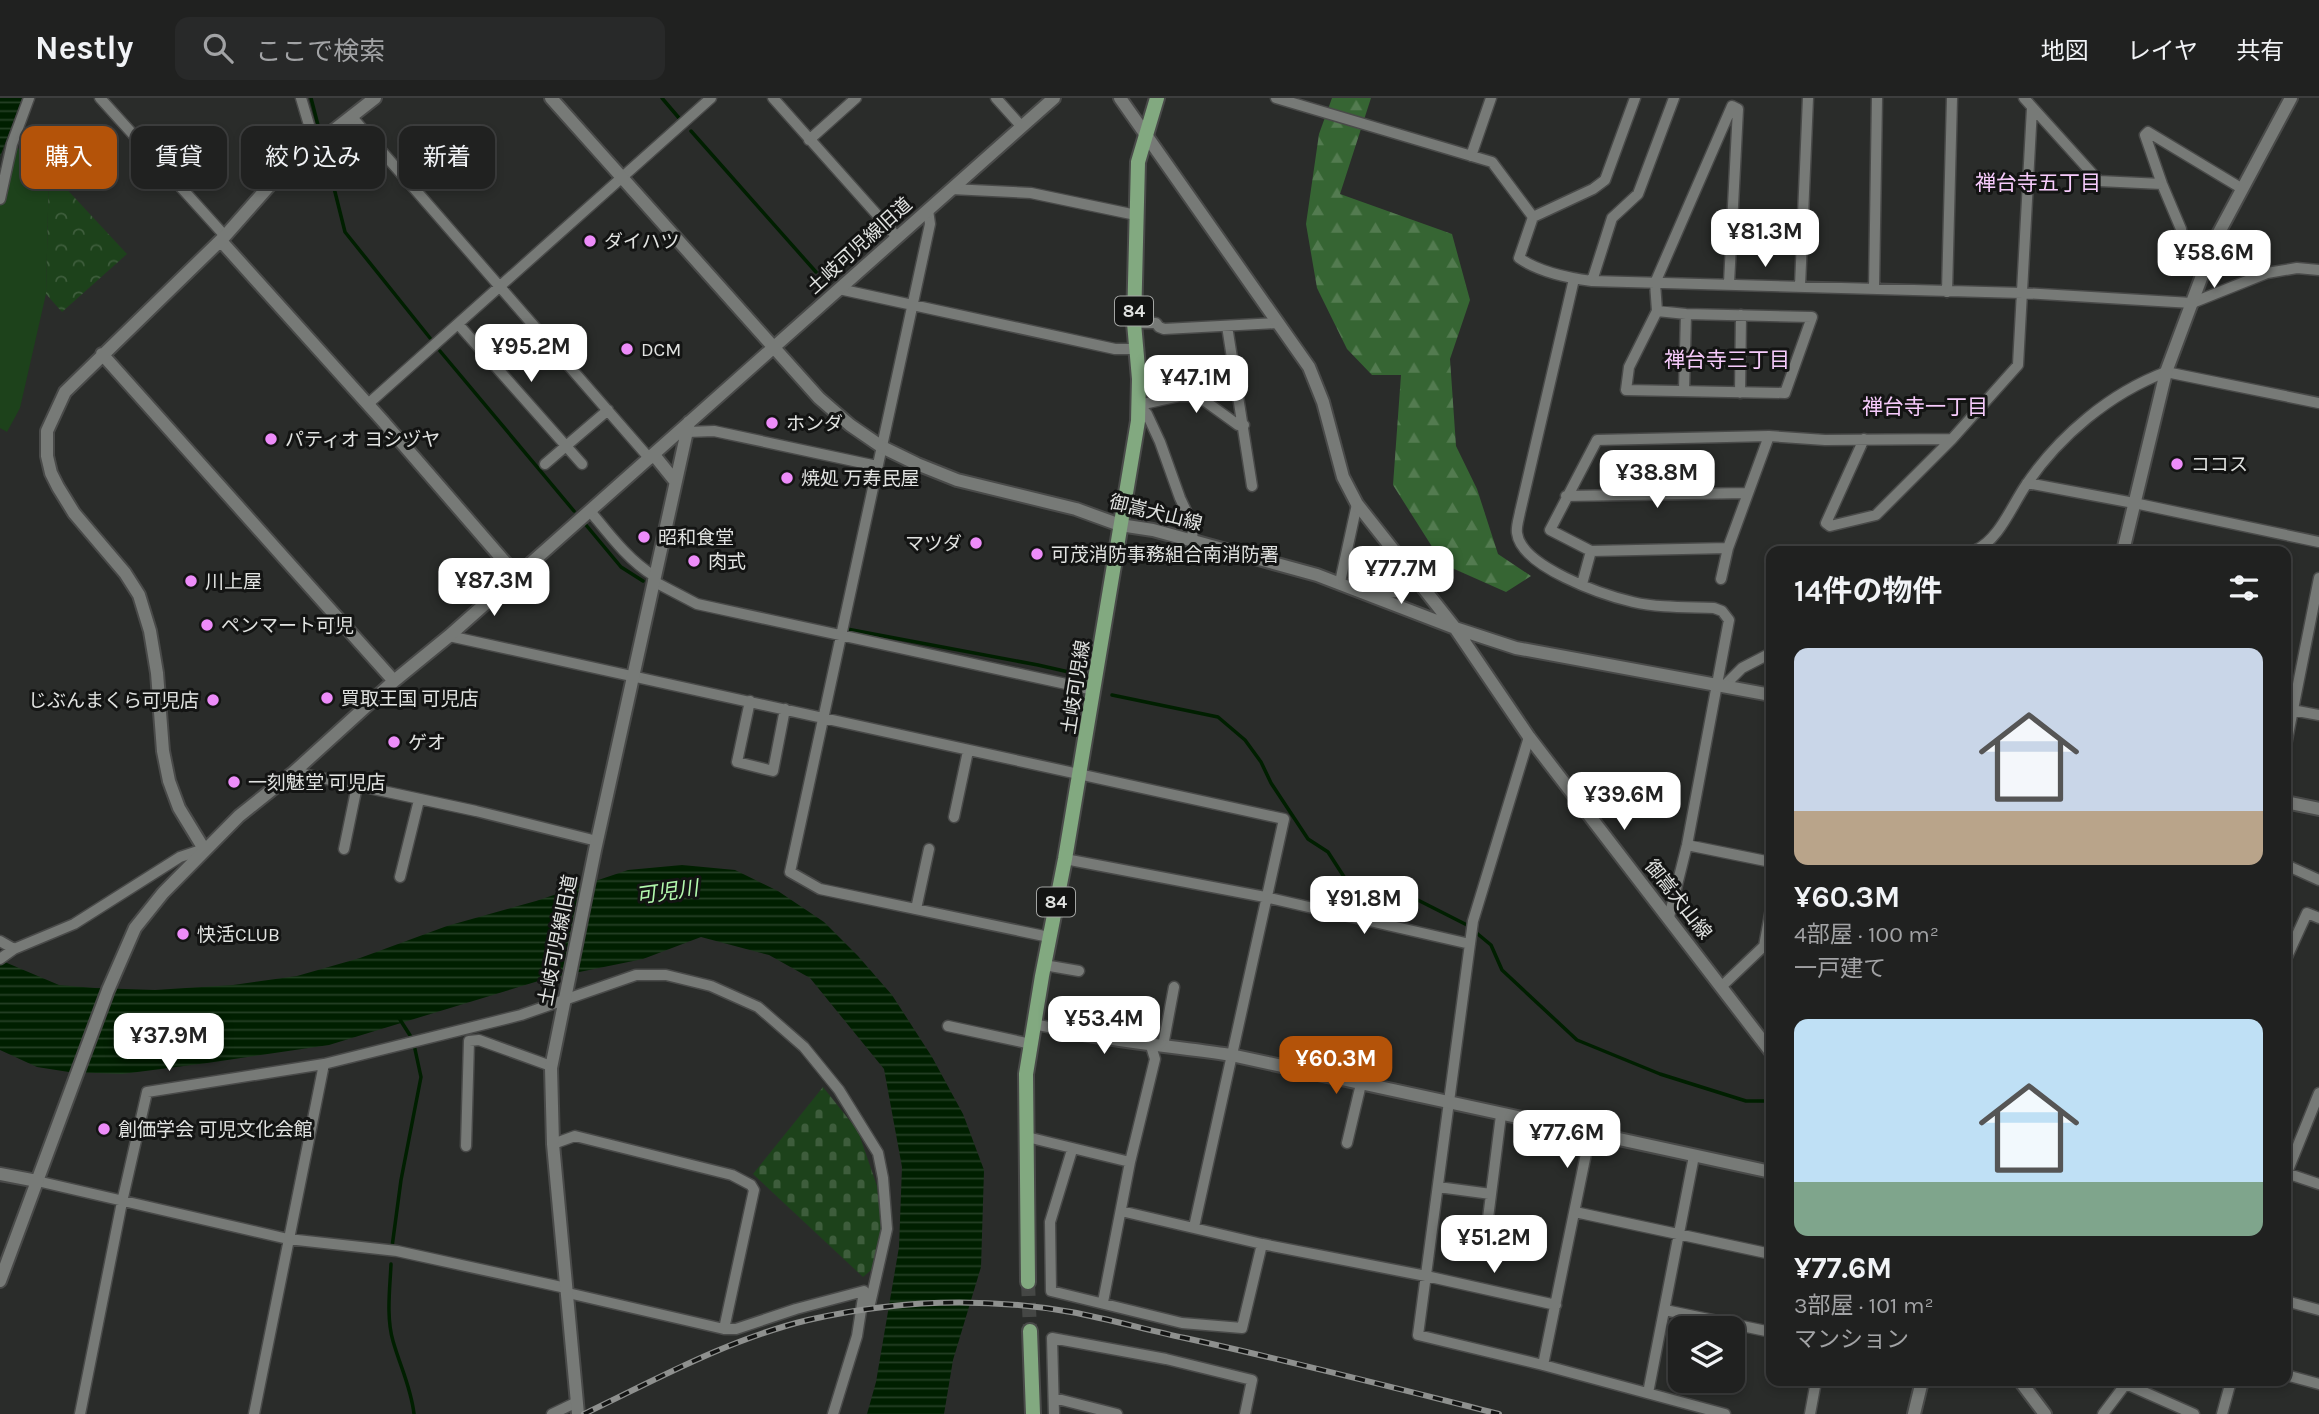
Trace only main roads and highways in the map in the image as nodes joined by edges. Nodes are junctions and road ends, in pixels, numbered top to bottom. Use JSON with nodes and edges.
{"nodes":[{"id":1,"x":1157,"y":98,"type":"edge"},
{"id":2,"x":1028,"y":1282,"type":"tunnel mouth"},
{"id":3,"x":1030,"y":1331,"type":"tunnel mouth"},
{"id":4,"x":1033,"y":1414,"type":"edge"}],
"edges":[{"from":1,"to":2,"type":"main road","name":"土岐可児線","number":"84"},
{"from":3,"to":4,"type":"main road"}]}
